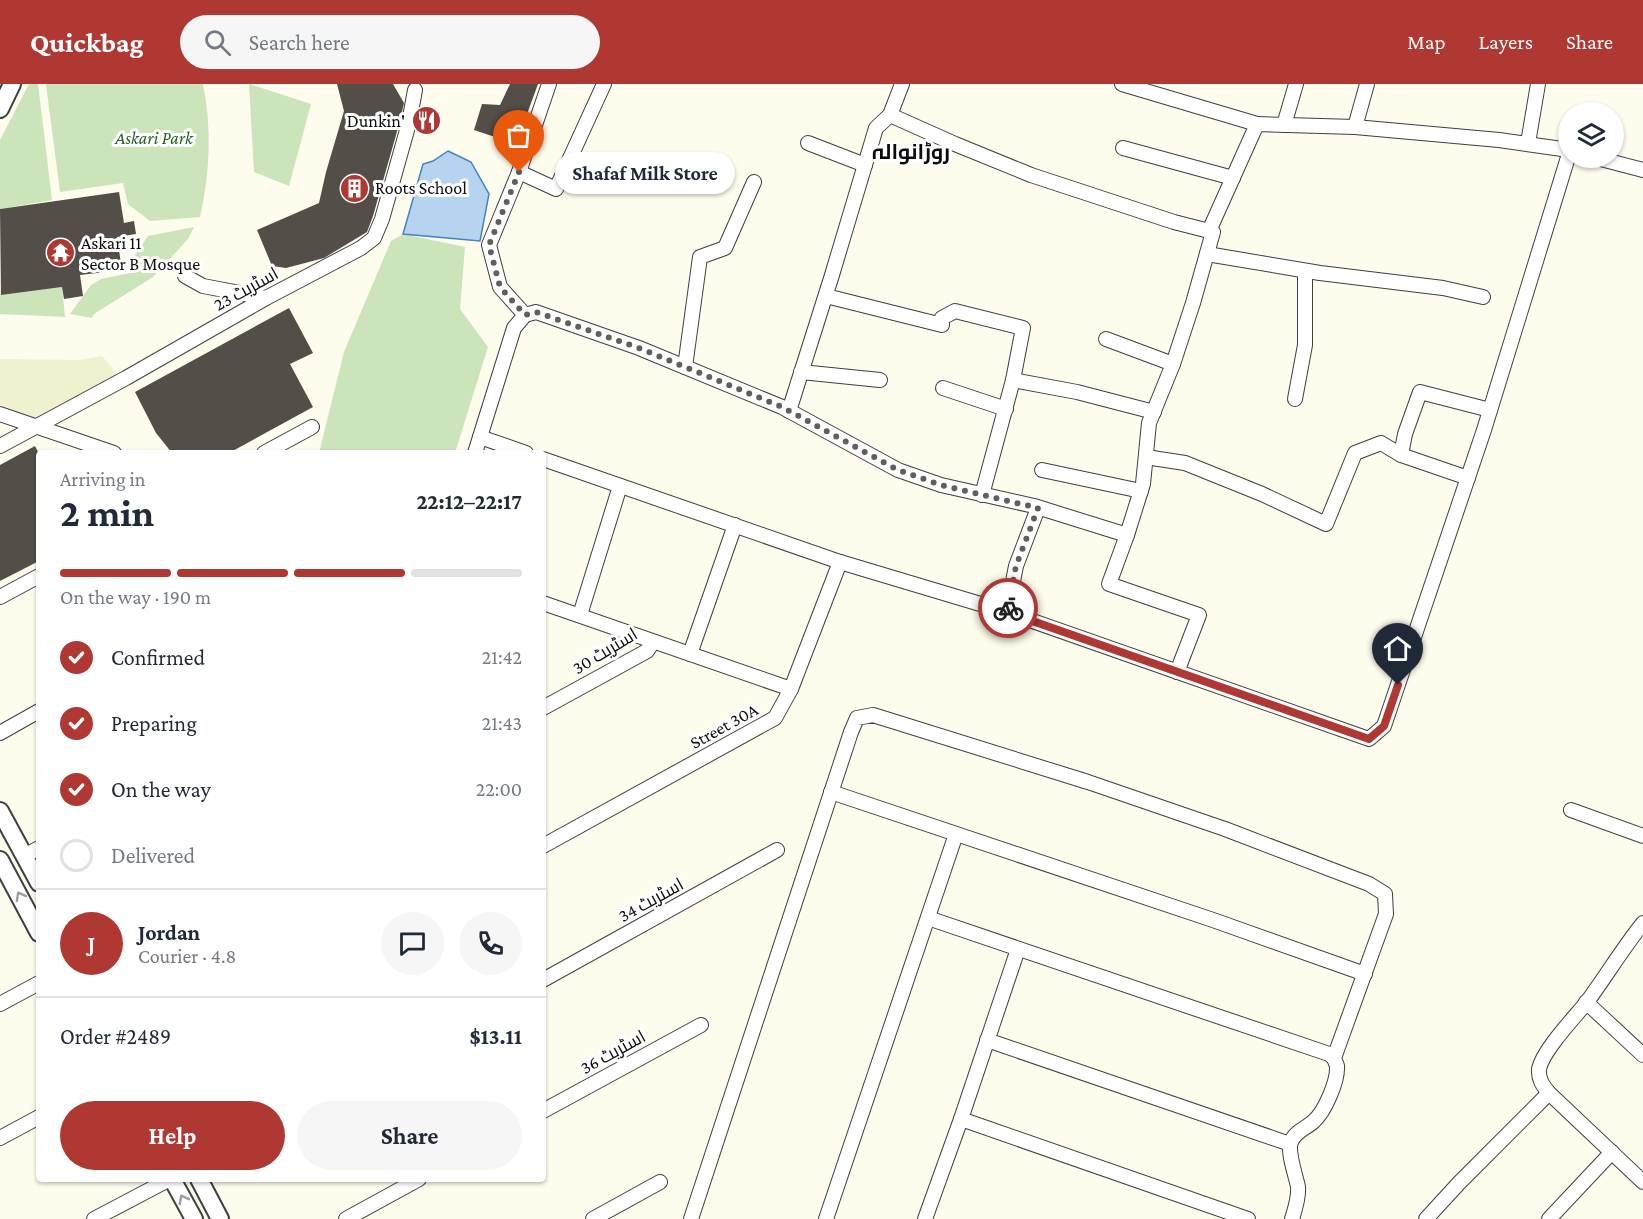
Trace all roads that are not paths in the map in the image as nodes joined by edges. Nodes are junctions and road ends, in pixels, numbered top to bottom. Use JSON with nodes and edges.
{"nodes":[{"id":1,"x":12,"y":84,"type":"edge"},
{"id":2,"x":549,"y":84,"type":"edge"},
{"id":3,"x":604,"y":84,"type":"edge"},
{"id":4,"x":902,"y":84,"type":"edge"},
{"id":5,"x":1122,"y":84,"type":"edge"},
{"id":6,"x":1296,"y":84,"type":"edge"},
{"id":7,"x":1367,"y":84,"type":"edge"},
{"id":8,"x":1538,"y":84,"type":"edge"},
{"id":9,"x":416,"y":90,"type":"dead end"},
{"id":10,"x":0,"y":109,"type":"edge"},
{"id":11,"x":890,"y":115,"type":"junction"},
{"id":12,"x":1257,"y":124,"type":"junction"},
{"id":13,"x":1284,"y":125,"type":"junction"},
{"id":14,"x":1355,"y":127,"type":"junction"},
{"id":15,"x":808,"y":142,"type":"dead end"},
{"id":16,"x":1528,"y":143,"type":"junction"},
{"id":17,"x":1123,"y":148,"type":"dead end"},
{"id":18,"x":1558,"y":150,"type":"edge"},
{"id":19,"x":865,"y":165,"type":"junction"},
{"id":20,"x":1624,"y":165,"type":"edge"},
{"id":21,"x":1564,"y":168,"type":"edge"},
{"id":22,"x":1643,"y":170,"type":"edge"},
{"id":23,"x":519,"y":172,"type":"junction"},
{"id":24,"x":1233,"y":178,"type":"junction"},
{"id":25,"x":754,"y":182,"type":"dead end"},
{"id":26,"x":1209,"y":231,"type":"junction"},
{"id":27,"x":1207,"y":254,"type":"junction"},
{"id":28,"x":1305,"y":271,"type":"junction"},
{"id":29,"x":185,"y":276,"type":"dead end"},
{"id":30,"x":826,"y":296,"type":"junction"},
{"id":31,"x":1484,"y":297,"type":"dead end"},
{"id":32,"x":266,"y":298,"type":"junction"},
{"id":33,"x":525,"y":315,"type":"junction"},
{"id":34,"x":1106,"y":339,"type":"dead end"},
{"id":35,"x":1173,"y":364,"type":"junction"},
{"id":36,"x":685,"y":367,"type":"junction"},
{"id":37,"x":801,"y":372,"type":"junction"},
{"id":38,"x":880,"y":380,"type":"dead end"},
{"id":39,"x":1013,"y":380,"type":"junction"},
{"id":40,"x":943,"y":388,"type":"dead end"},
{"id":41,"x":1295,"y":399,"type":"dead end"},
{"id":42,"x":1006,"y":409,"type":"junction"},
{"id":43,"x":789,"y":411,"type":"junction"},
{"id":44,"x":1490,"y":411,"type":"junction"},
{"id":45,"x":1154,"y":412,"type":"junction"},
{"id":46,"x":0,"y":414,"type":"edge"},
{"id":47,"x":34,"y":426,"type":"junction"},
{"id":48,"x":312,"y":427,"type":"dead end"},
{"id":49,"x":480,"y":437,"type":"junction"},
{"id":50,"x":0,"y":446,"type":"edge"},
{"id":51,"x":105,"y":450,"type":"edge"},
{"id":52,"x":270,"y":450,"type":"edge"},
{"id":53,"x":476,"y":450,"type":"edge"},
{"id":54,"x":517,"y":450,"type":"edge"},
{"id":55,"x":1401,"y":455,"type":"junction"},
{"id":56,"x":1146,"y":457,"type":"junction"},
{"id":57,"x":546,"y":460,"type":"edge"},
{"id":58,"x":1042,"y":470,"type":"dead end"},
{"id":59,"x":1468,"y":478,"type":"junction"},
{"id":60,"x":620,"y":486,"type":"junction"},
{"id":61,"x":1141,"y":491,"type":"junction"},
{"id":62,"x":982,"y":495,"type":"junction"},
{"id":63,"x":1038,"y":508,"type":"junction"},
{"id":64,"x":735,"y":525,"type":"junction"},
{"id":65,"x":1127,"y":535,"type":"junction"},
{"id":66,"x":840,"y":562,"type":"junction"},
{"id":67,"x":36,"y":578,"type":"edge"},
{"id":68,"x":0,"y":597,"type":"edge"},
{"id":69,"x":546,"y":604,"type":"edge"},
{"id":70,"x":1007,"y":612,"type":"junction"},
{"id":71,"x":580,"y":615,"type":"junction"},
{"id":72,"x":654,"y":642,"type":"junction"},
{"id":73,"x":690,"y":654,"type":"junction"},
{"id":74,"x":1177,"y":672,"type":"junction"},
{"id":75,"x":791,"y":689,"type":"junction"},
{"id":76,"x":546,"y":706,"type":"edge"},
{"id":77,"x":36,"y":713,"type":"edge"},
{"id":78,"x":0,"y":734,"type":"edge"},
{"id":79,"x":831,"y":792,"type":"junction"},
{"id":80,"x":1570,"y":810,"type":"dead end"},
{"id":81,"x":0,"y":811,"type":"edge"},
{"id":82,"x":956,"y":834,"type":"junction"},
{"id":83,"x":1643,"y":836,"type":"edge"},
{"id":84,"x":546,"y":844,"type":"edge"},
{"id":85,"x":777,"y":850,"type":"dead end"},
{"id":86,"x":32,"y":852,"type":"edge"},
{"id":87,"x":1,"y":865,"type":"edge"},
{"id":88,"x":36,"y":870,"type":"edge"},
{"id":89,"x":928,"y":918,"type":"junction"},
{"id":90,"x":36,"y":928,"type":"edge"},
{"id":91,"x":1642,"y":928,"type":"edge"},
{"id":92,"x":1018,"y":949,"type":"junction"},
{"id":93,"x":1365,"y":974,"type":"junction"},
{"id":94,"x":546,"y":978,"type":"edge"},
{"id":95,"x":36,"y":985,"type":"edge"},
{"id":96,"x":1586,"y":1002,"type":"junction"},
{"id":97,"x":0,"y":1004,"type":"edge"},
{"id":98,"x":701,"y":1025,"type":"dead end"},
{"id":99,"x":987,"y":1040,"type":"junction"},
{"id":100,"x":1643,"y":1055,"type":"edge"},
{"id":101,"x":1334,"y":1058,"type":"junction"},
{"id":102,"x":1549,"y":1094,"type":"junction"},
{"id":103,"x":546,"y":1109,"type":"edge"},
{"id":104,"x":36,"y":1119,"type":"edge"},
{"id":105,"x":961,"y":1119,"type":"junction"},
{"id":106,"x":0,"y":1138,"type":"edge"},
{"id":107,"x":1290,"y":1144,"type":"junction"},
{"id":108,"x":1612,"y":1152,"type":"junction"},
{"id":109,"x":165,"y":1182,"type":"edge"},
{"id":110,"x":173,"y":1182,"type":"edge"},
{"id":111,"x":201,"y":1182,"type":"edge"},
{"id":112,"x":414,"y":1182,"type":"edge"},
{"id":113,"x":660,"y":1182,"type":"dead end"},
{"id":114,"x":1643,"y":1182,"type":"edge"},
{"id":115,"x":94,"y":1219,"type":"edge"},
{"id":116,"x":194,"y":1219,"type":"edge"},
{"id":117,"x":220,"y":1219,"type":"edge"},
{"id":118,"x":346,"y":1219,"type":"edge"},
{"id":119,"x":593,"y":1219,"type":"edge"},
{"id":120,"x":691,"y":1219,"type":"edge"},
{"id":121,"x":826,"y":1219,"type":"edge"},
{"id":122,"x":925,"y":1219,"type":"edge"},
{"id":123,"x":1248,"y":1219,"type":"edge"},
{"id":124,"x":1292,"y":1219,"type":"edge"},
{"id":125,"x":1426,"y":1219,"type":"edge"},
{"id":126,"x":1549,"y":1219,"type":"edge"}],
"edges":[{"from":1,"to":10,"type":"street"},
{"from":2,"to":23,"type":"street"},
{"from":3,"to":23,"type":"street"},
{"from":4,"to":11,"type":"street"},
{"from":5,"to":12,"type":"street"},
{"from":6,"to":13,"type":"street"},
{"from":7,"to":14,"type":"street"},
{"from":8,"to":16,"type":"street"},
{"from":9,"to":32,"type":"street","name":"اسٹریٹ 23"},
{"from":11,"to":19,"type":"street"},
{"from":11,"to":26,"type":"street"},
{"from":12,"to":13,"type":"street"},
{"from":12,"to":24,"type":"street"},
{"from":13,"to":14,"type":"street"},
{"from":14,"to":16,"type":"street"},
{"from":15,"to":19,"type":"street"},
{"from":16,"to":18,"type":"street"},
{"from":17,"to":24,"type":"street"},
{"from":19,"to":30,"type":"street"},
{"from":20,"to":22,"type":"street"},
{"from":21,"to":44,"type":"street"},
{"from":23,"to":33,"type":"street"},
{"from":24,"to":26,"type":"street"},
{"from":25,"to":36,"type":"street"},
{"from":26,"to":27,"type":"street"},
{"from":27,"to":28,"type":"street"},
{"from":27,"to":35,"type":"street"},
{"from":28,"to":31,"type":"street"},
{"from":28,"to":41,"type":"street"},
{"from":29,"to":32,"type":"street"},
{"from":30,"to":37,"type":"street"},
{"from":30,"to":39,"type":"street"},
{"from":32,"to":47,"type":"street","name":"اسٹریٹ 23"},
{"from":33,"to":36,"type":"street"},
{"from":33,"to":49,"type":"street"},
{"from":34,"to":35,"type":"street"},
{"from":35,"to":45,"type":"street"},
{"from":36,"to":43,"type":"street"},
{"from":37,"to":38,"type":"street"},
{"from":37,"to":43,"type":"street"},
{"from":39,"to":42,"type":"street"},
{"from":39,"to":45,"type":"street"},
{"from":40,"to":42,"type":"street"},
{"from":42,"to":62,"type":"street"},
{"from":43,"to":62,"type":"street"},
{"from":44,"to":55,"type":"street"},
{"from":44,"to":59,"type":"street"},
{"from":45,"to":56,"type":"street"},
{"from":46,"to":47,"type":"street"},
{"from":47,"to":50,"type":"street","name":"اسٹریٹ 23"},
{"from":47,"to":51,"type":"street"},
{"from":48,"to":52,"type":"street"},
{"from":49,"to":53,"type":"street"},
{"from":49,"to":54,"type":"street"},
{"from":55,"to":56,"type":"street"},
{"from":55,"to":59,"type":"street"},
{"from":56,"to":61,"type":"street"},
{"from":57,"to":60,"type":"street"},
{"from":58,"to":61,"type":"street"},
{"from":59,"to":74,"type":"street"},
{"from":60,"to":64,"type":"street"},
{"from":60,"to":71,"type":"street"},
{"from":61,"to":65,"type":"street"},
{"from":62,"to":63,"type":"street"},
{"from":63,"to":65,"type":"street"},
{"from":63,"to":70,"type":"street"},
{"from":64,"to":66,"type":"street"},
{"from":64,"to":73,"type":"street"},
{"from":65,"to":74,"type":"street"},
{"from":66,"to":70,"type":"street"},
{"from":66,"to":75,"type":"street","name":"Street 30A"},
{"from":67,"to":68,"type":"street"},
{"from":69,"to":71,"type":"street"},
{"from":70,"to":74,"type":"street"},
{"from":71,"to":72,"type":"street"},
{"from":72,"to":73,"type":"street"},
{"from":72,"to":76,"type":"street","name":"اسٹریٹ 30"},
{"from":73,"to":75,"type":"street"},
{"from":75,"to":84,"type":"street","name":"Street 30A"},
{"from":77,"to":78,"type":"street"},
{"from":79,"to":82,"type":"street"},
{"from":79,"to":93,"type":"street"},
{"from":79,"to":120,"type":"street"},
{"from":80,"to":83,"type":"street"},
{"from":81,"to":86,"type":"street"},
{"from":82,"to":89,"type":"street"},
{"from":82,"to":93,"type":"street"},
{"from":85,"to":94,"type":"street","name":"اسٹریٹ 34"},
{"from":86,"to":88,"type":"street"},
{"from":90,"to":87,"type":"street","one_way":true},
{"from":89,"to":92,"type":"street"},
{"from":89,"to":121,"type":"street"},
{"from":91,"to":96,"type":"street"},
{"from":92,"to":99,"type":"street"},
{"from":92,"to":101,"type":"street"},
{"from":93,"to":101,"type":"street"},
{"from":95,"to":97,"type":"street"},
{"from":96,"to":100,"type":"street"},
{"from":96,"to":102,"type":"street"},
{"from":98,"to":103,"type":"street","name":"اسٹریٹ 36"},
{"from":99,"to":105,"type":"street"},
{"from":99,"to":107,"type":"street"},
{"from":101,"to":107,"type":"street"},
{"from":102,"to":108,"type":"street"},
{"from":102,"to":125,"type":"street"},
{"from":104,"to":106,"type":"street"},
{"from":105,"to":122,"type":"street"},
{"from":105,"to":123,"type":"street"},
{"from":107,"to":124,"type":"street"},
{"from":108,"to":114,"type":"street"},
{"from":108,"to":126,"type":"street"},
{"from":109,"to":115,"type":"street"},
{"from":116,"to":110,"type":"street","one_way":true},
{"from":111,"to":117,"type":"street"},
{"from":112,"to":118,"type":"street"},
{"from":113,"to":119,"type":"street"}]}
